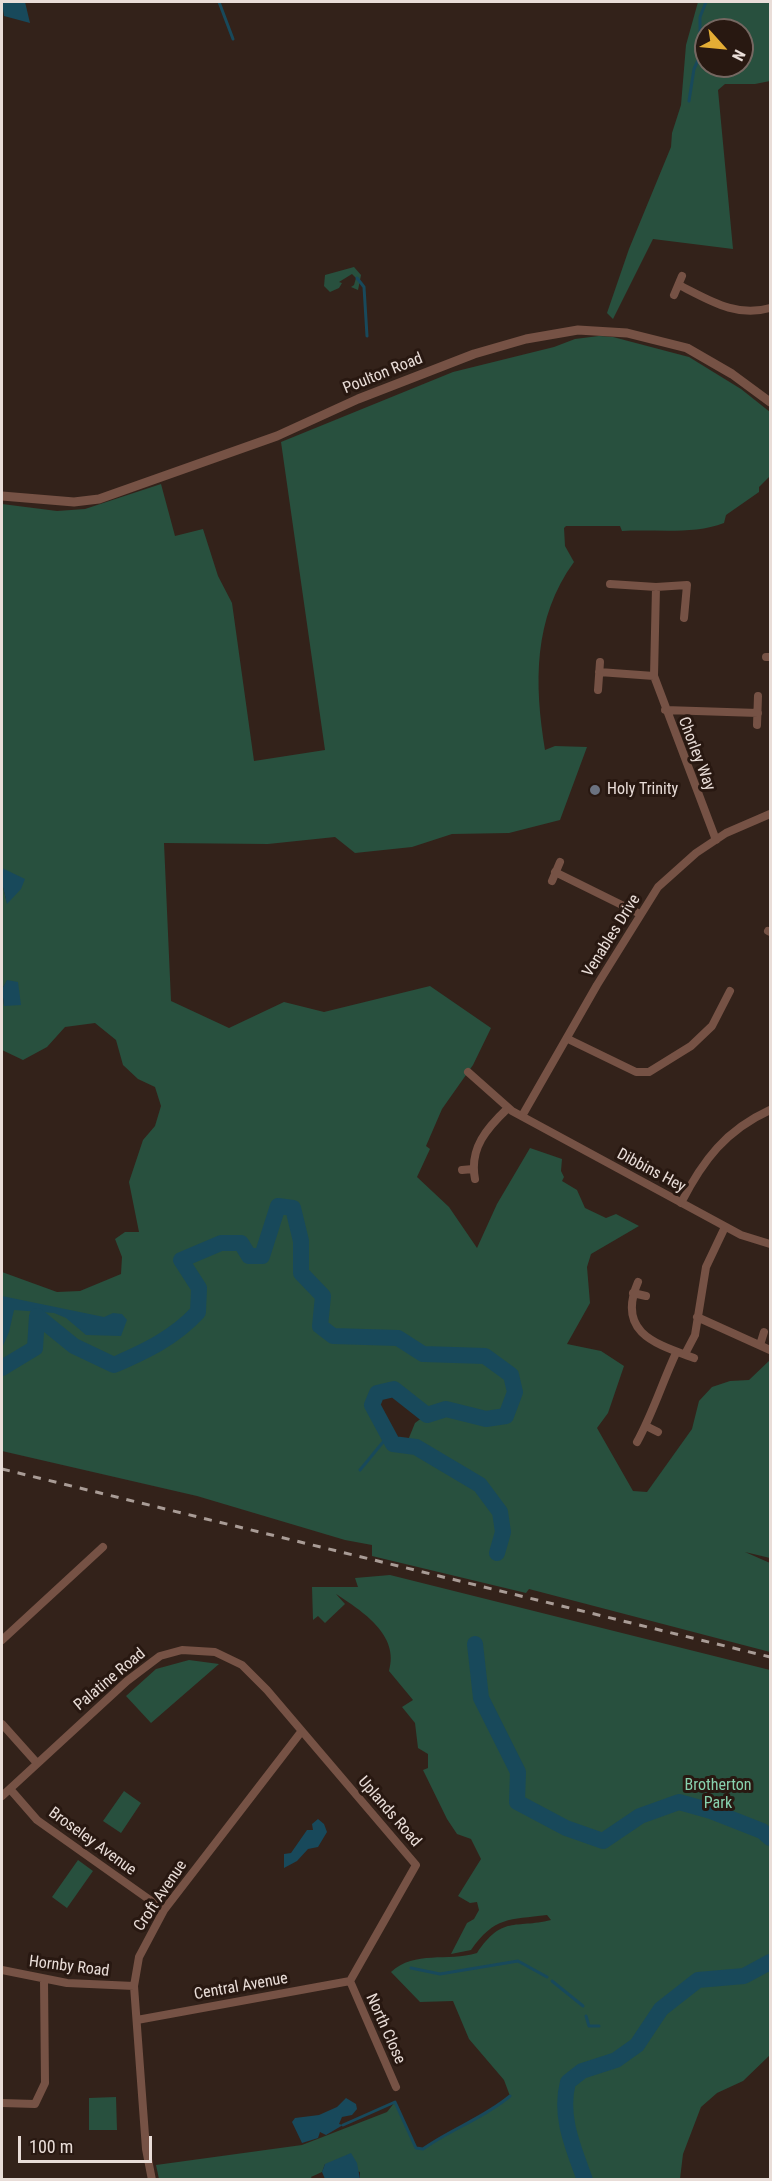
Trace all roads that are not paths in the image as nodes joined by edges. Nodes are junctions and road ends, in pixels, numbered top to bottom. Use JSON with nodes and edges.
{"nodes":[{"id":1,"x":682,"y":276,"type":"dead end"},
{"id":2,"x":679,"y":285,"type":"junction"},
{"id":3,"x":674,"y":295,"type":"dead end"},
{"id":4,"x":771,"y":308,"type":"edge"},
{"id":5,"x":771,"y":402,"type":"edge"},
{"id":6,"x":2,"y":496,"type":"edge"},
{"id":7,"x":610,"y":584,"type":"dead end"},
{"id":8,"x":656,"y":587,"type":"junction"},
{"id":9,"x":684,"y":618,"type":"dead end"},
{"id":10,"x":600,"y":662,"type":"dead end"},
{"id":11,"x":600,"y":672,"type":"junction"},
{"id":12,"x":654,"y":676,"type":"junction"},
{"id":13,"x":598,"y":690,"type":"dead end"},
{"id":14,"x":758,"y":696,"type":"dead end"},
{"id":15,"x":665,"y":710,"type":"junction"},
{"id":16,"x":758,"y":713,"type":"junction"},
{"id":17,"x":757,"y":724,"type":"dead end"},
{"id":18,"x":771,"y":814,"type":"edge"},
{"id":19,"x":716,"y":840,"type":"junction"},
{"id":20,"x":560,"y":862,"type":"dead end"},
{"id":21,"x":555,"y":872,"type":"junction"},
{"id":22,"x":552,"y":881,"type":"dead end"},
{"id":23,"x":640,"y":914,"type":"junction"},
{"id":24,"x":730,"y":992,"type":"dead end"},
{"id":25,"x":568,"y":1039,"type":"junction"},
{"id":26,"x":468,"y":1072,"type":"dead end"},
{"id":27,"x":508,"y":1108,"type":"junction"},
{"id":28,"x":771,"y":1110,"type":"edge"},
{"id":29,"x":522,"y":1116,"type":"junction"},
{"id":30,"x":473,"y":1169,"type":"junction"},
{"id":31,"x":462,"y":1170,"type":"dead end"},
{"id":32,"x":475,"y":1179,"type":"dead end"},
{"id":33,"x":681,"y":1203,"type":"junction"},
{"id":34,"x":725,"y":1227,"type":"junction"},
{"id":35,"x":771,"y":1244,"type":"edge"},
{"id":36,"x":638,"y":1282,"type":"dead end"},
{"id":37,"x":633,"y":1293,"type":"junction"},
{"id":38,"x":646,"y":1296,"type":"dead end"},
{"id":39,"x":697,"y":1317,"type":"junction"},
{"id":40,"x":765,"y":1332,"type":"dead end"},
{"id":41,"x":760,"y":1345,"type":"junction"},
{"id":42,"x":771,"y":1350,"type":"edge"},
{"id":43,"x":680,"y":1354,"type":"junction"},
{"id":44,"x":694,"y":1358,"type":"dead end"},
{"id":45,"x":646,"y":1426,"type":"junction"},
{"id":46,"x":658,"y":1432,"type":"dead end"},
{"id":47,"x":637,"y":1442,"type":"dead end"},
{"id":48,"x":103,"y":1547,"type":"dead end"},
{"id":49,"x":2,"y":1640,"type":"edge"},
{"id":50,"x":2,"y":1724,"type":"edge"},
{"id":51,"x":301,"y":1732,"type":"junction"},
{"id":52,"x":36,"y":1762,"type":"junction"},
{"id":53,"x":10,"y":1789,"type":"junction"},
{"id":54,"x":2,"y":1796,"type":"edge"},
{"id":55,"x":164,"y":1910,"type":"junction"},
{"id":56,"x":2,"y":1970,"type":"edge"},
{"id":57,"x":44,"y":1980,"type":"junction"},
{"id":58,"x":350,"y":1981,"type":"junction"},
{"id":59,"x":134,"y":1986,"type":"junction"},
{"id":60,"x":137,"y":2020,"type":"junction"},
{"id":61,"x":396,"y":2086,"type":"dead end"},
{"id":62,"x":2,"y":2103,"type":"edge"},
{"id":63,"x":152,"y":2180,"type":"edge"}],
"edges":[{"from":1,"to":2,"type":"street"},
{"from":2,"to":3,"type":"street"},
{"from":2,"to":4,"type":"street"},
{"from":5,"to":6,"type":"street","name":"Poulton Road"},
{"from":7,"to":8,"type":"street"},
{"from":8,"to":9,"type":"street"},
{"from":8,"to":12,"type":"street","name":"Chorley Way"},
{"from":10,"to":11,"type":"street"},
{"from":11,"to":12,"type":"street"},
{"from":11,"to":13,"type":"street"},
{"from":12,"to":15,"type":"street","name":"Chorley Way"},
{"from":14,"to":16,"type":"street"},
{"from":15,"to":16,"type":"street"},
{"from":15,"to":19,"type":"street","name":"Chorley Way"},
{"from":16,"to":17,"type":"street"},
{"from":18,"to":19,"type":"street","name":"Venables Drive"},
{"from":19,"to":23,"type":"street","name":"Venables Drive"},
{"from":20,"to":21,"type":"street"},
{"from":21,"to":22,"type":"street"},
{"from":21,"to":23,"type":"street"},
{"from":23,"to":25,"type":"street","name":"Venables Drive"},
{"from":24,"to":25,"type":"street"},
{"from":25,"to":29,"type":"street","name":"Venables Drive"},
{"from":26,"to":27,"type":"street","name":"Dibbins Hey"},
{"from":27,"to":29,"type":"street","name":"Dibbins Hey"},
{"from":27,"to":30,"type":"street"},
{"from":28,"to":33,"type":"street"},
{"from":29,"to":33,"type":"street","name":"Dibbins Hey"},
{"from":30,"to":31,"type":"street"},
{"from":30,"to":32,"type":"street"},
{"from":33,"to":34,"type":"street","name":"Dibbins Hey"},
{"from":34,"to":35,"type":"street","name":"Dibbins Hey"},
{"from":34,"to":39,"type":"street"},
{"from":36,"to":37,"type":"street"},
{"from":37,"to":38,"type":"street"},
{"from":37,"to":43,"type":"street"},
{"from":39,"to":41,"type":"street"},
{"from":39,"to":43,"type":"street"},
{"from":40,"to":41,"type":"street"},
{"from":41,"to":42,"type":"street"},
{"from":43,"to":44,"type":"street"},
{"from":43,"to":45,"type":"street"},
{"from":45,"to":46,"type":"street"},
{"from":45,"to":47,"type":"street"},
{"from":48,"to":49,"type":"street"},
{"from":50,"to":52,"type":"street"},
{"from":51,"to":52,"type":"street","name":"Palatine Road"},
{"from":51,"to":55,"type":"street","name":"Croft Avenue"},
{"from":51,"to":58,"type":"street","name":"Uplands Road"},
{"from":52,"to":53,"type":"street","name":"Palatine Road"},
{"from":53,"to":54,"type":"street","name":"Palatine Road"},
{"from":53,"to":55,"type":"street","name":"Broseley Avenue"},
{"from":55,"to":59,"type":"street","name":"Croft Avenue"},
{"from":56,"to":57,"type":"street","name":"Hornby Road"},
{"from":57,"to":59,"type":"street","name":"Hornby Road"},
{"from":57,"to":62,"type":"street"},
{"from":58,"to":60,"type":"street","name":"Central Avenue"},
{"from":58,"to":61,"type":"street","name":"North Close"},
{"from":59,"to":60,"type":"street","name":"Croft Avenue"},
{"from":60,"to":63,"type":"street","name":"Croft Avenue"}]}
